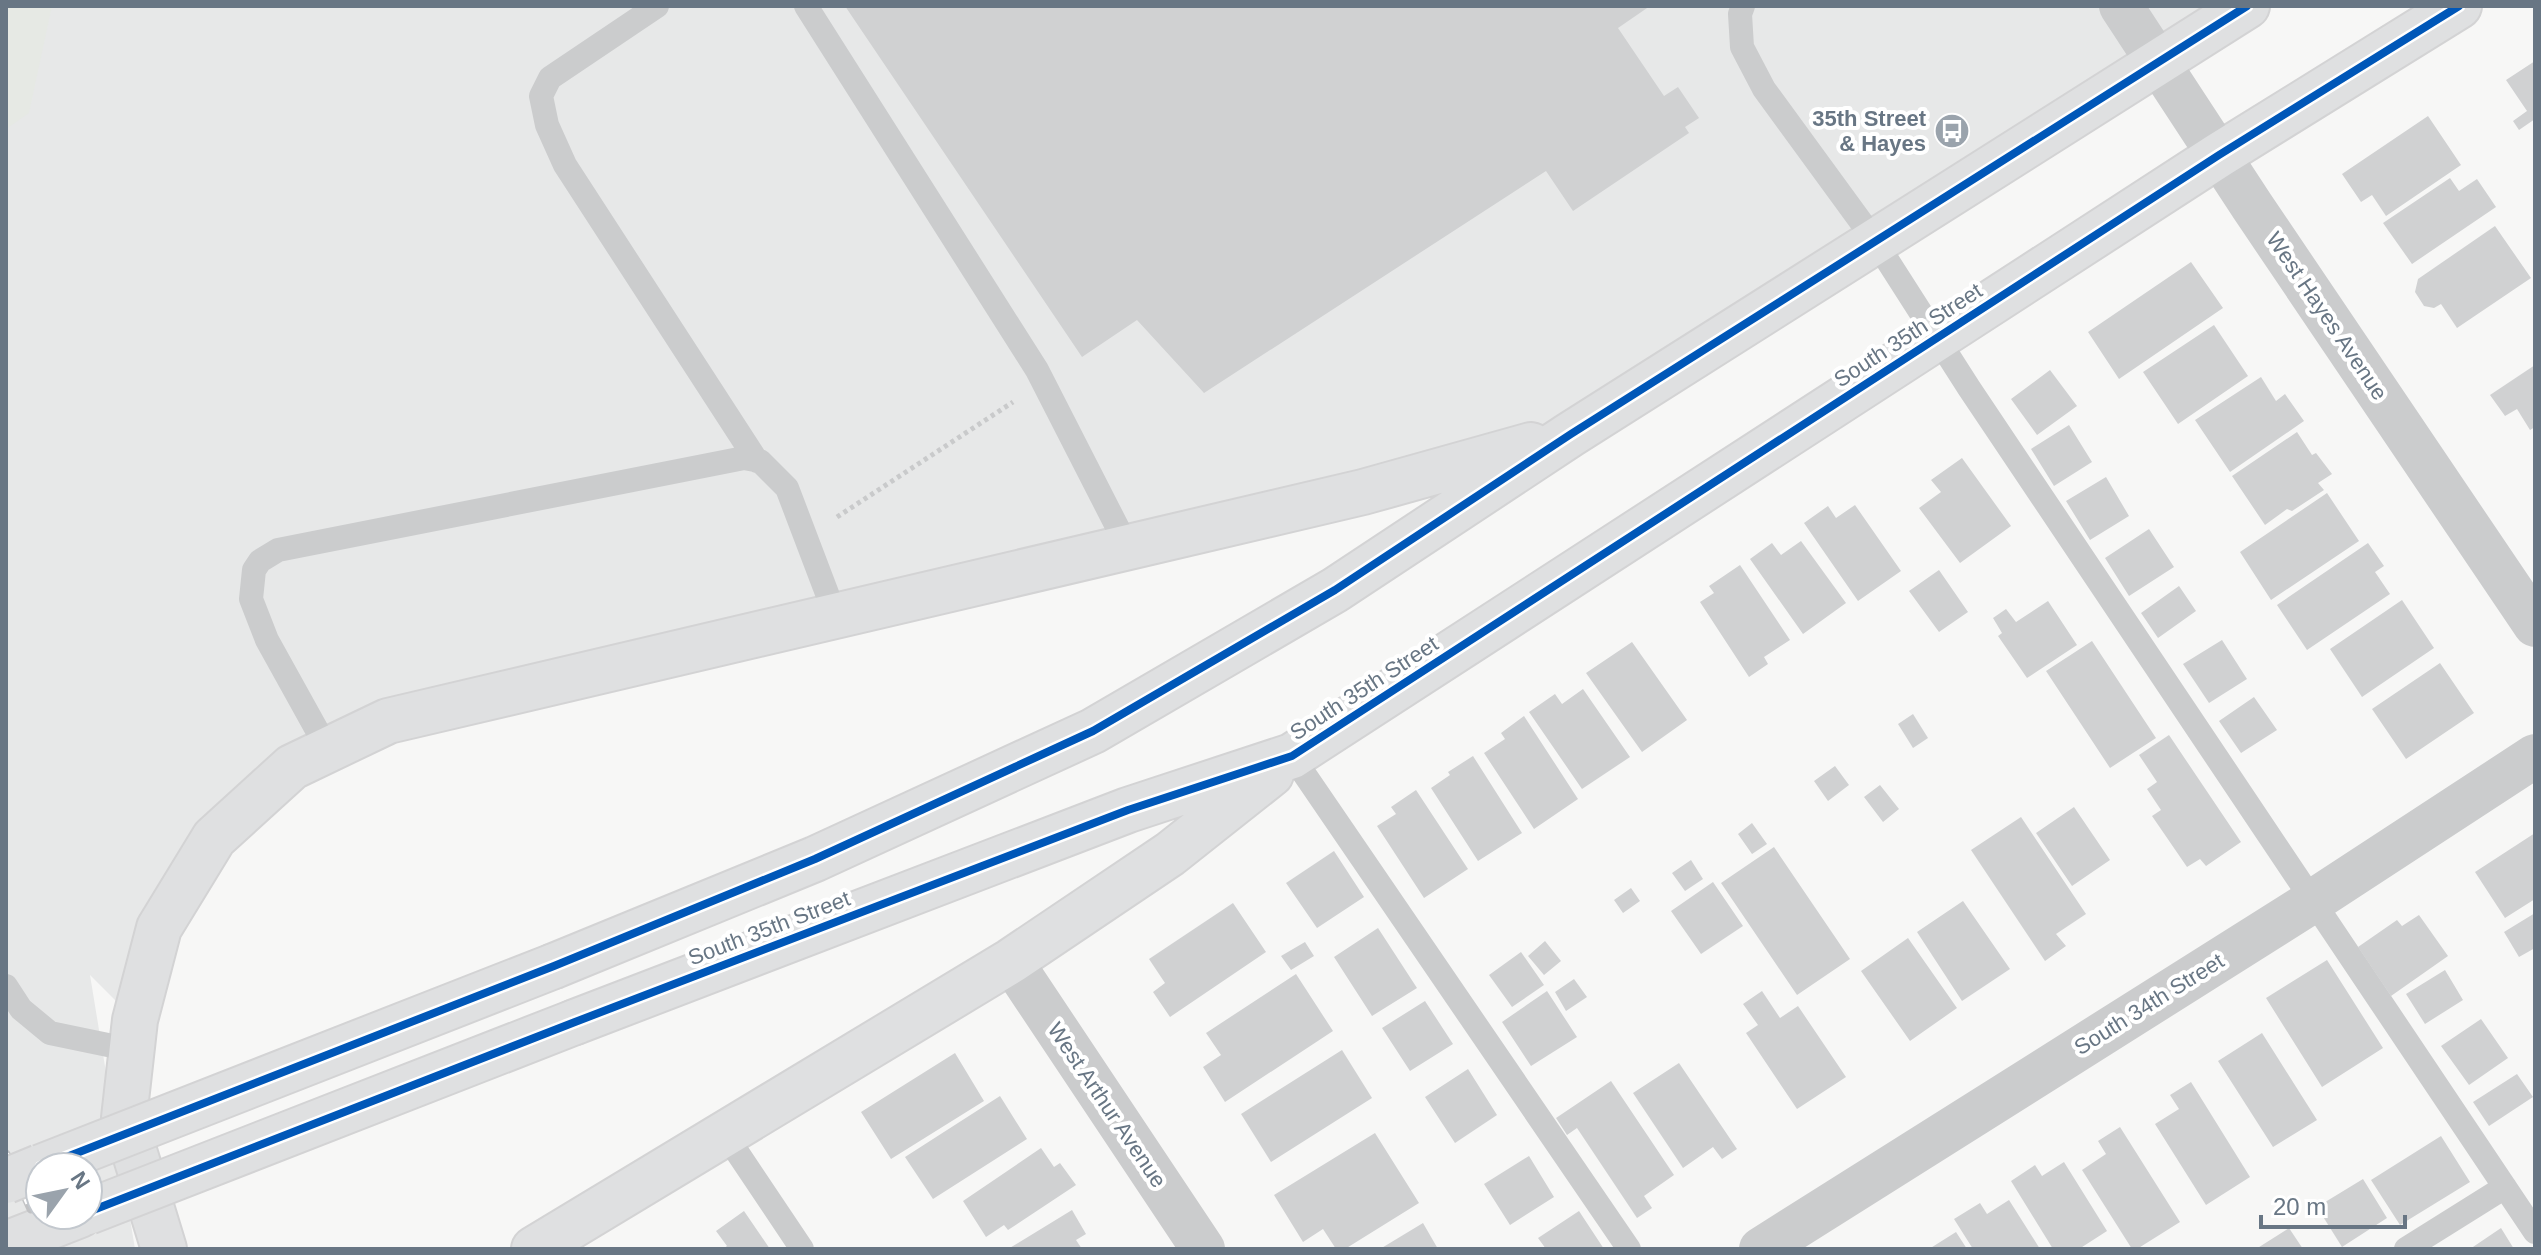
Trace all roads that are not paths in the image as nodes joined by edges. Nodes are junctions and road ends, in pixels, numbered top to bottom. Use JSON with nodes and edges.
{"nodes":[{"id":1,"x":657,"y":6,"type":"edge"},
{"id":2,"x":806,"y":6,"type":"edge"},
{"id":3,"x":1743,"y":6,"type":"edge"},
{"id":4,"x":2121,"y":6,"type":"edge"},
{"id":5,"x":2247,"y":6,"type":"edge"},
{"id":6,"x":2459,"y":6,"type":"edge"},
{"id":7,"x":2159,"y":62,"type":"junction"},
{"id":8,"x":2219,"y":155,"type":"junction"},
{"id":9,"x":1875,"y":241,"type":"junction"},
{"id":10,"x":1937,"y":338,"type":"junction"},
{"id":11,"x":1571,"y":434,"type":"junction"},
{"id":12,"x":757,"y":461,"type":"junction"},
{"id":13,"x":1128,"y":548,"type":"junction"},
{"id":14,"x":836,"y":617,"type":"junction"},
{"id":15,"x":2535,"y":625,"type":"edge"},
{"id":16,"x":328,"y":750,"type":"junction"},
{"id":17,"x":1292,"y":756,"type":"junction"},
{"id":18,"x":2535,"y":756,"type":"edge"},
{"id":19,"x":2313,"y":901,"type":"junction"},
{"id":20,"x":1011,"y":961,"type":"junction"},
{"id":21,"x":6,"y":986,"type":"edge"},
{"id":22,"x":132,"y":1050,"type":"junction"},
{"id":23,"x":725,"y":1134,"type":"junction"},
{"id":24,"x":81,"y":1151,"type":"edge"},
{"id":25,"x":2505,"y":1187,"type":"junction"},
{"id":26,"x":104,"y":1206,"type":"edge"},
{"id":27,"x":39,"y":1231,"type":"edge"},
{"id":28,"x":2535,"y":1232,"type":"edge"},
{"id":29,"x":6,"y":1244,"type":"edge"},
{"id":30,"x":164,"y":1249,"type":"edge"},
{"id":31,"x":534,"y":1249,"type":"edge"},
{"id":32,"x":802,"y":1249,"type":"edge"},
{"id":33,"x":1203,"y":1249,"type":"edge"},
{"id":34,"x":1629,"y":1249,"type":"edge"},
{"id":35,"x":1761,"y":1249,"type":"edge"},
{"id":36,"x":2406,"y":1249,"type":"edge"}],
"edges":[{"from":1,"to":12,"type":"lane"},
{"from":2,"to":13,"type":"lane"},
{"from":3,"to":9,"type":"lane"},
{"from":4,"to":7,"type":"street","name":"West Hayes Avenue"},
{"from":5,"to":7,"type":"main road","name":"South 35th Street"},
{"from":6,"to":8,"type":"main road","name":"South 35th Street"},
{"from":7,"to":8,"type":"street","name":"West Hayes Avenue"},
{"from":7,"to":9,"type":"main road","name":"South 35th Street"},
{"from":8,"to":10,"type":"main road","name":"South 35th Street"},
{"from":8,"to":15,"type":"street","name":"West Hayes Avenue"},
{"from":9,"to":10,"type":"lane"},
{"from":9,"to":11,"type":"main road","name":"South 35th Street"},
{"from":10,"to":17,"type":"main road","name":"South 35th Street"},
{"from":10,"to":19,"type":"lane"},
{"from":11,"to":13,"type":"main road"},
{"from":11,"to":24,"type":"main road","name":"South 35th Street","bridge":true},
{"from":12,"to":14,"type":"lane"},
{"from":12,"to":16,"type":"lane"},
{"from":13,"to":14,"type":"main road"},
{"from":14,"to":16,"type":"main road"},
{"from":16,"to":22,"type":"main road"},
{"from":17,"to":20,"type":"main road"},
{"from":17,"to":26,"type":"main road","name":"South 35th Street","bridge":true},
{"from":17,"to":34,"type":"lane"},
{"from":18,"to":19,"type":"street","name":"South 34th Street"},
{"from":19,"to":25,"type":"lane"},
{"from":19,"to":35,"type":"street","name":"South 34th Street"},
{"from":20,"to":23,"type":"main road"},
{"from":20,"to":33,"type":"street","name":"West Arthur Avenue"},
{"from":21,"to":22,"type":"lane"},
{"from":22,"to":30,"type":"main road"},
{"from":23,"to":31,"type":"main road"},
{"from":23,"to":32,"type":"lane"},
{"from":25,"to":28,"type":"lane"},
{"from":25,"to":36,"type":"lane"},
{"from":27,"to":29,"type":"main road"}]}
